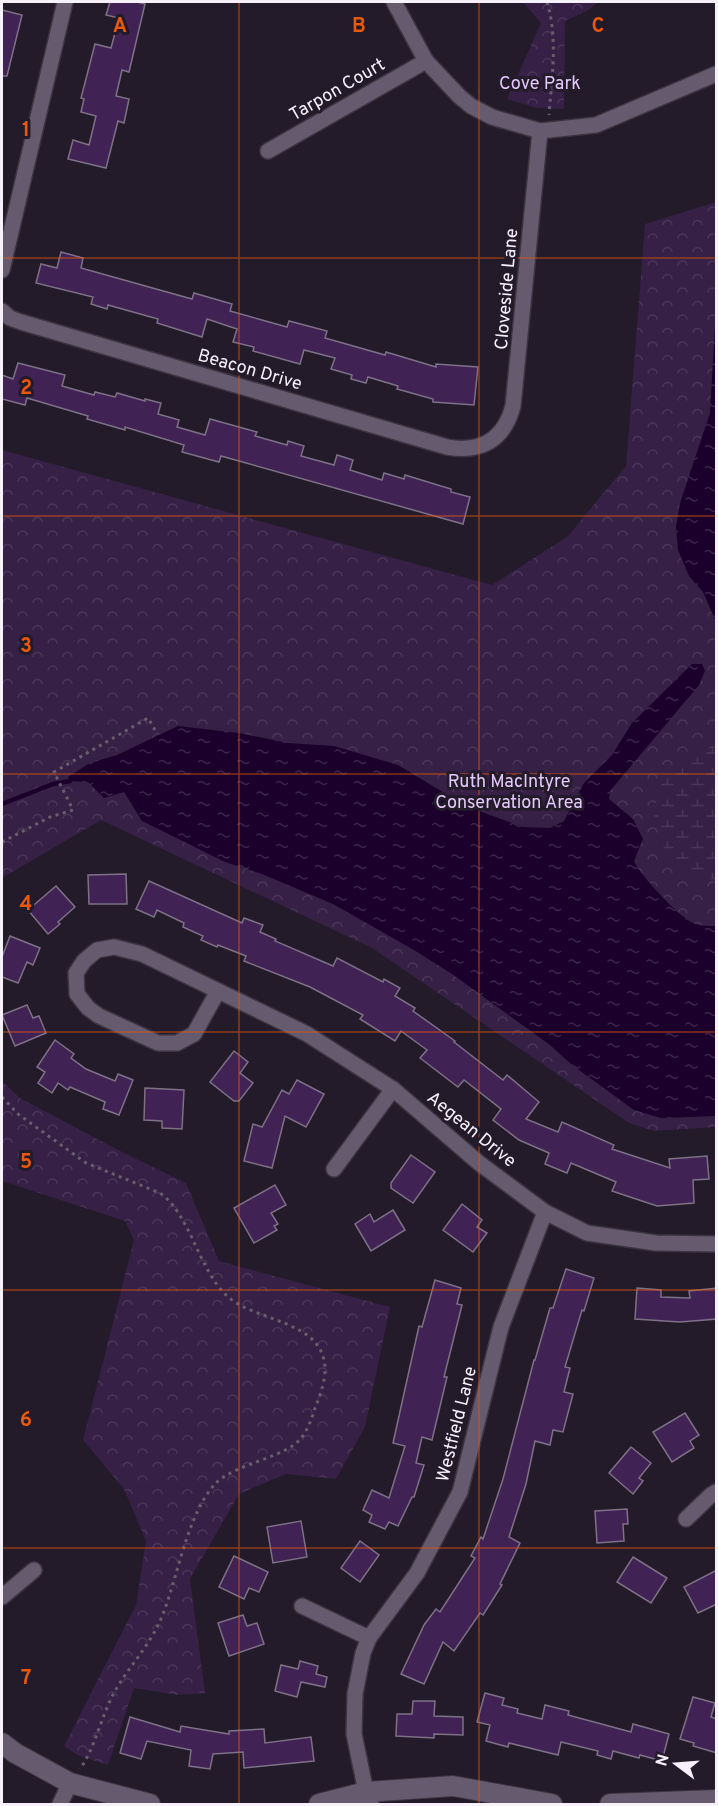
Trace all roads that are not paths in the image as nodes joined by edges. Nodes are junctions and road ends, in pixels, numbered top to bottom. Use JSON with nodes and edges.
{"nodes":[{"id":1,"x":65,"y":2,"type":"edge"},
{"id":2,"x":394,"y":2,"type":"edge"},
{"id":3,"x":426,"y":61,"type":"junction"},
{"id":4,"x":717,"y":74,"type":"edge"},
{"id":5,"x":544,"y":131,"type":"junction"},
{"id":6,"x":268,"y":151,"type":"dead end"},
{"id":7,"x":2,"y":270,"type":"edge"},
{"id":8,"x":2,"y":311,"type":"edge"},
{"id":9,"x":490,"y":442,"type":"joint"},
{"id":10,"x":218,"y":992,"type":"junction"},
{"id":11,"x":393,"y":1089,"type":"junction"},
{"id":12,"x":334,"y":1169,"type":"dead end"},
{"id":13,"x":545,"y":1212,"type":"junction"},
{"id":14,"x":717,"y":1244,"type":"edge"},
{"id":15,"x":717,"y":1492,"type":"edge"},
{"id":16,"x":687,"y":1519,"type":"dead end"},
{"id":17,"x":34,"y":1570,"type":"dead end"},
{"id":18,"x":2,"y":1597,"type":"edge"},
{"id":19,"x":302,"y":1606,"type":"dead end"},
{"id":20,"x":369,"y":1638,"type":"junction"},
{"id":21,"x":2,"y":1743,"type":"edge"},
{"id":22,"x":70,"y":1783,"type":"junction"},
{"id":23,"x":369,"y":1798,"type":"edge"},
{"id":24,"x":717,"y":1800,"type":"edge"},
{"id":25,"x":60,"y":1804,"type":"edge"},
{"id":26,"x":150,"y":1804,"type":"edge"},
{"id":27,"x":319,"y":1804,"type":"edge"},
{"id":28,"x":552,"y":1804,"type":"edge"},
{"id":29,"x":609,"y":1804,"type":"edge"},
{"id":30,"x":634,"y":1804,"type":"edge"}],
"edges":[{"from":1,"to":7,"type":"street"},
{"from":2,"to":3,"type":"street"},
{"from":3,"to":5,"type":"street"},
{"from":3,"to":6,"type":"street","name":"Tarpon Court"},
{"from":4,"to":5,"type":"street"},
{"from":5,"to":9,"type":"street","name":"Cloveside Lane"},
{"from":8,"to":9,"type":"street","name":"Beacon Drive"},
{"from":10,"to":10,"type":"street","name":"Aegean Drive"},
{"from":10,"to":11,"type":"street","name":"Aegean Drive"},
{"from":11,"to":12,"type":"street"},
{"from":11,"to":13,"type":"street","name":"Aegean Drive"},
{"from":13,"to":14,"type":"street","name":"Aegean Drive"},
{"from":13,"to":20,"type":"street","name":"Westfield Lane"},
{"from":15,"to":16,"type":"street"},
{"from":17,"to":18,"type":"street"},
{"from":19,"to":20,"type":"street"},
{"from":20,"to":23,"type":"street","name":"Westfield Lane"},
{"from":21,"to":22,"type":"street"},
{"from":22,"to":25,"type":"street"},
{"from":22,"to":26,"type":"street"},
{"from":23,"to":27,"type":"street"},
{"from":23,"to":28,"type":"street"},
{"from":24,"to":30,"type":"street"},
{"from":29,"to":30,"type":"street"}]}
